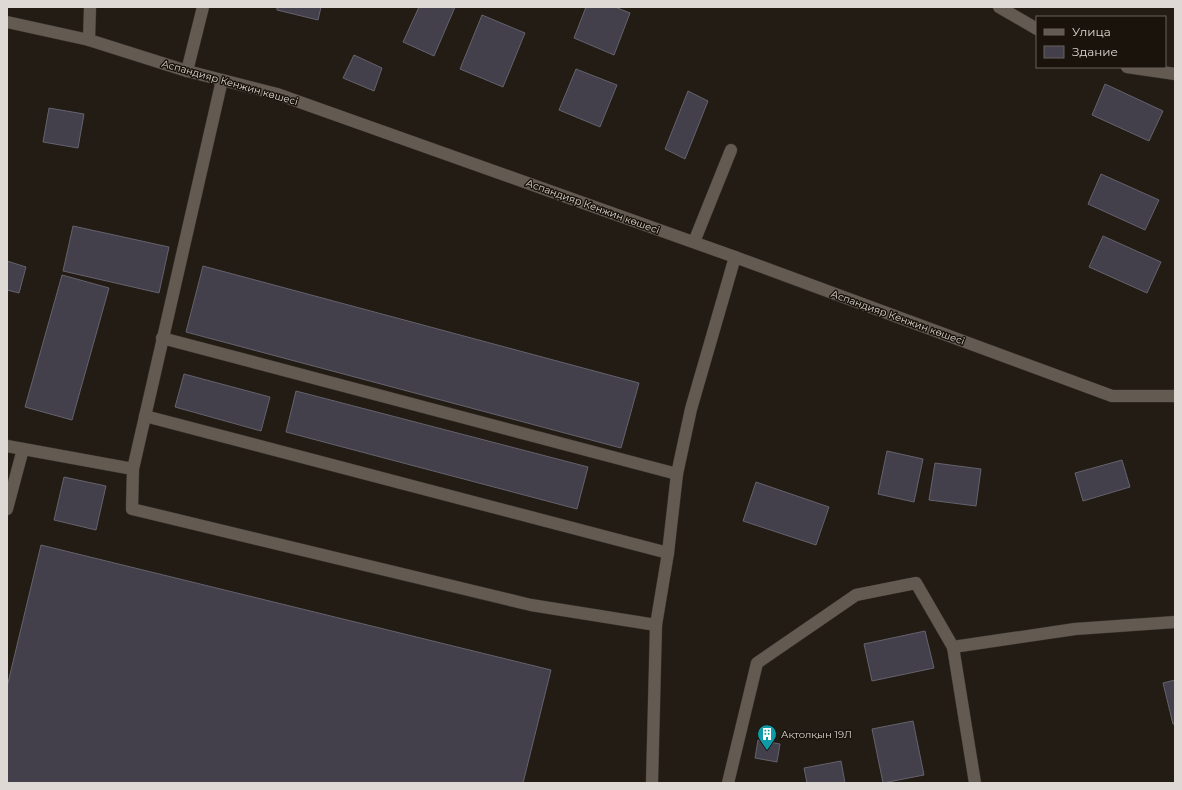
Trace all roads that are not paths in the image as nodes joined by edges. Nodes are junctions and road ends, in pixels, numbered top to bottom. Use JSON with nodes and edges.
{"nodes":[{"id":1,"x":90,"y":7,"type":"edge"},
{"id":2,"x":203,"y":7,"type":"edge"},
{"id":3,"x":999,"y":7,"type":"edge"},
{"id":4,"x":7,"y":22,"type":"edge"},
{"id":5,"x":1036,"y":28,"type":"edge"},
{"id":6,"x":89,"y":40,"type":"junction"},
{"id":7,"x":1134,"y":68,"type":"edge"},
{"id":8,"x":187,"y":71,"type":"junction"},
{"id":9,"x":1175,"y":74,"type":"edge"},
{"id":10,"x":222,"y":80,"type":"junction"},
{"id":11,"x":731,"y":150,"type":"dead end"},
{"id":12,"x":694,"y":242,"type":"junction"},
{"id":13,"x":735,"y":257,"type":"junction"},
{"id":14,"x":162,"y":338,"type":"junction"},
{"id":15,"x":1175,"y":396,"type":"edge"},
{"id":16,"x":145,"y":416,"type":"junction"},
{"id":17,"x":7,"y":446,"type":"edge"},
{"id":18,"x":23,"y":449,"type":"junction"},
{"id":19,"x":133,"y":469,"type":"junction"},
{"id":20,"x":677,"y":474,"type":"junction"},
{"id":21,"x":7,"y":509,"type":"edge"},
{"id":22,"x":668,"y":553,"type":"junction"},
{"id":23,"x":1175,"y":622,"type":"edge"},
{"id":24,"x":656,"y":625,"type":"junction"},
{"id":25,"x":953,"y":647,"type":"junction"},
{"id":26,"x":652,"y":783,"type":"edge"},
{"id":27,"x":728,"y":783,"type":"edge"},
{"id":28,"x":975,"y":783,"type":"edge"}],
"edges":[{"from":1,"to":6,"type":"street"},
{"from":2,"to":8,"type":"street"},
{"from":3,"to":5,"type":"street"},
{"from":4,"to":6,"type":"street","name":"Аспандияр Кенжин көшесі"},
{"from":6,"to":8,"type":"street","name":"Аспандияр Кенжин көшесі"},
{"from":7,"to":9,"type":"street"},
{"from":8,"to":10,"type":"street","name":"Аспандияр Кенжин көшесі"},
{"from":10,"to":12,"type":"street","name":"Аспандияр Кенжин көшесі"},
{"from":10,"to":14,"type":"street"},
{"from":11,"to":12,"type":"street"},
{"from":12,"to":13,"type":"street","name":"Аспандияр Кенжин көшесі"},
{"from":13,"to":15,"type":"street","name":"Аспандияр Кенжин көшесі"},
{"from":13,"to":20,"type":"street"},
{"from":14,"to":16,"type":"street"},
{"from":14,"to":20,"type":"street"},
{"from":16,"to":19,"type":"street"},
{"from":16,"to":22,"type":"street"},
{"from":17,"to":18,"type":"street"},
{"from":18,"to":19,"type":"street"},
{"from":18,"to":21,"type":"street"},
{"from":19,"to":24,"type":"street"},
{"from":20,"to":22,"type":"street"},
{"from":22,"to":24,"type":"street"},
{"from":23,"to":25,"type":"street"},
{"from":24,"to":26,"type":"street"},
{"from":25,"to":27,"type":"street"},
{"from":25,"to":28,"type":"street"}]}
